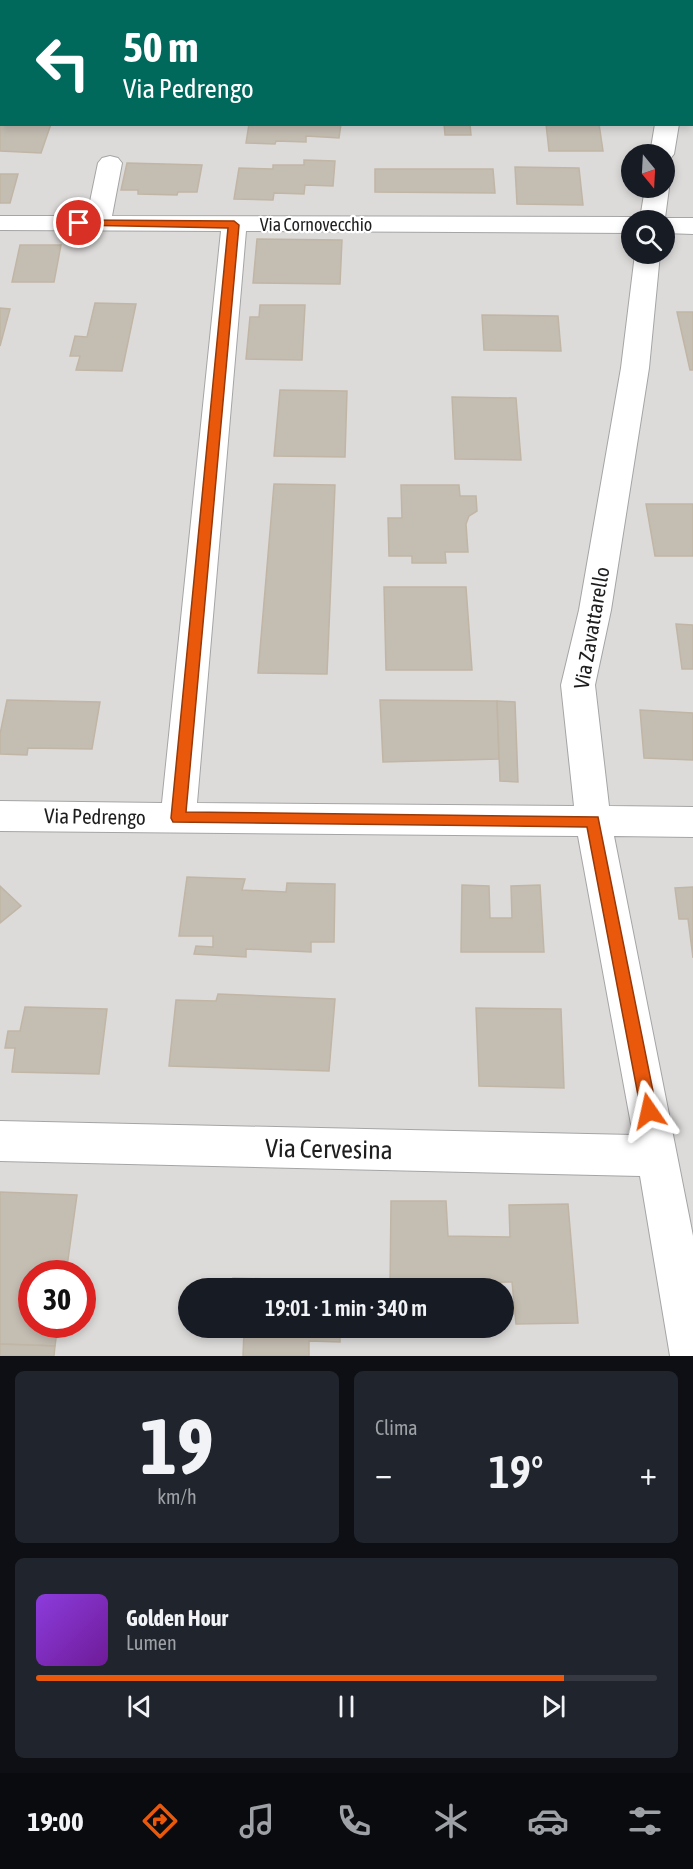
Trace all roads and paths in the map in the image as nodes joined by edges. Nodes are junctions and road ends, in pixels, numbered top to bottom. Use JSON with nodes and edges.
{"nodes":[{"id":1,"x":667,"y":126,"type":"edge"},
{"id":2,"x":664,"y":144,"type":"edge"},
{"id":3,"x":111,"y":163,"type":"dead end"},
{"id":4,"x":0,"y":223,"type":"edge"},
{"id":5,"x":98,"y":223,"type":"junction"},
{"id":6,"x":234,"y":225,"type":"junction"},
{"id":7,"x":621,"y":225,"type":"edge"},
{"id":8,"x":675,"y":225,"type":"edge"},
{"id":9,"x":693,"y":225,"type":"edge"},
{"id":10,"x":647,"y":264,"type":"edge"},
{"id":11,"x":0,"y":816,"type":"edge"},
{"id":12,"x":178,"y":818,"type":"junction"},
{"id":13,"x":593,"y":821,"type":"junction"},
{"id":14,"x":693,"y":822,"type":"edge"},
{"id":15,"x":0,"y":1141,"type":"edge"},
{"id":16,"x":658,"y":1156,"type":"junction"},
{"id":17,"x":692,"y":1356,"type":"edge"}],
"edges":[{"from":1,"to":2,"type":"street"},
{"from":3,"to":5,"type":"street"},
{"from":4,"to":5,"type":"street","name":"Via Cornovecchio"},
{"from":5,"to":6,"type":"street","name":"Via Cornovecchio"},
{"from":6,"to":7,"type":"street","name":"Via Cornovecchio"},
{"from":6,"to":12,"type":"street"},
{"from":8,"to":9,"type":"street"},
{"from":10,"to":13,"type":"street","name":"Via Zavattarello"},
{"from":11,"to":12,"type":"street","name":"Via Pedrengo"},
{"from":12,"to":13,"type":"street","name":"Via Pedrengo"},
{"from":13,"to":14,"type":"street","name":"Via Pedrengo"},
{"from":13,"to":16,"type":"street","name":"Via Zavattarello"},
{"from":15,"to":16,"type":"street","name":"Via Cervesina"},
{"from":16,"to":17,"type":"street","name":"Via Zavattarello"}]}
